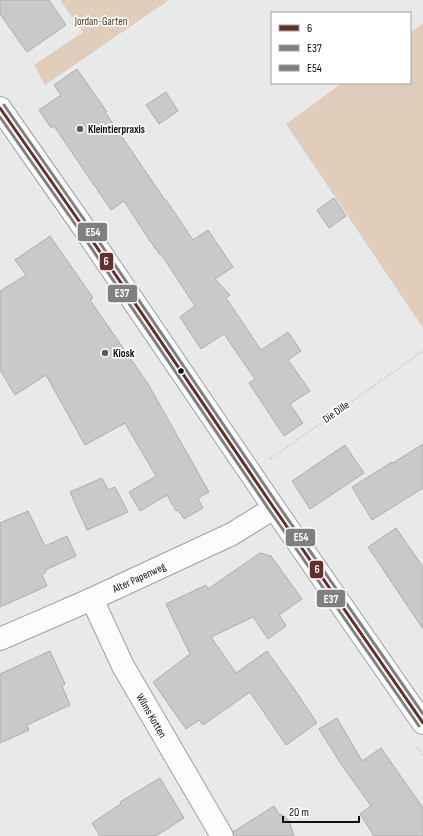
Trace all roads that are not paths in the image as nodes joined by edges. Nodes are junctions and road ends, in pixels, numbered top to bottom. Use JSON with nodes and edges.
{"nodes":[{"id":1,"x":0,"y":108,"type":"edge"},
{"id":2,"x":274,"y":508,"type":"junction"},
{"id":3,"x":92,"y":598,"type":"junction"},
{"id":4,"x":0,"y":639,"type":"edge"},
{"id":5,"x":423,"y":723,"type":"edge"},
{"id":6,"x":215,"y":834,"type":"edge"}],
"edges":[{"from":1,"to":2,"type":"street"},
{"from":2,"to":3,"type":"street","name":"Alter Papenweg"},
{"from":2,"to":5,"type":"street"},
{"from":3,"to":4,"type":"street","name":"Alter Papenweg"},
{"from":3,"to":6,"type":"street","name":"Wilms Kotten"}]}
